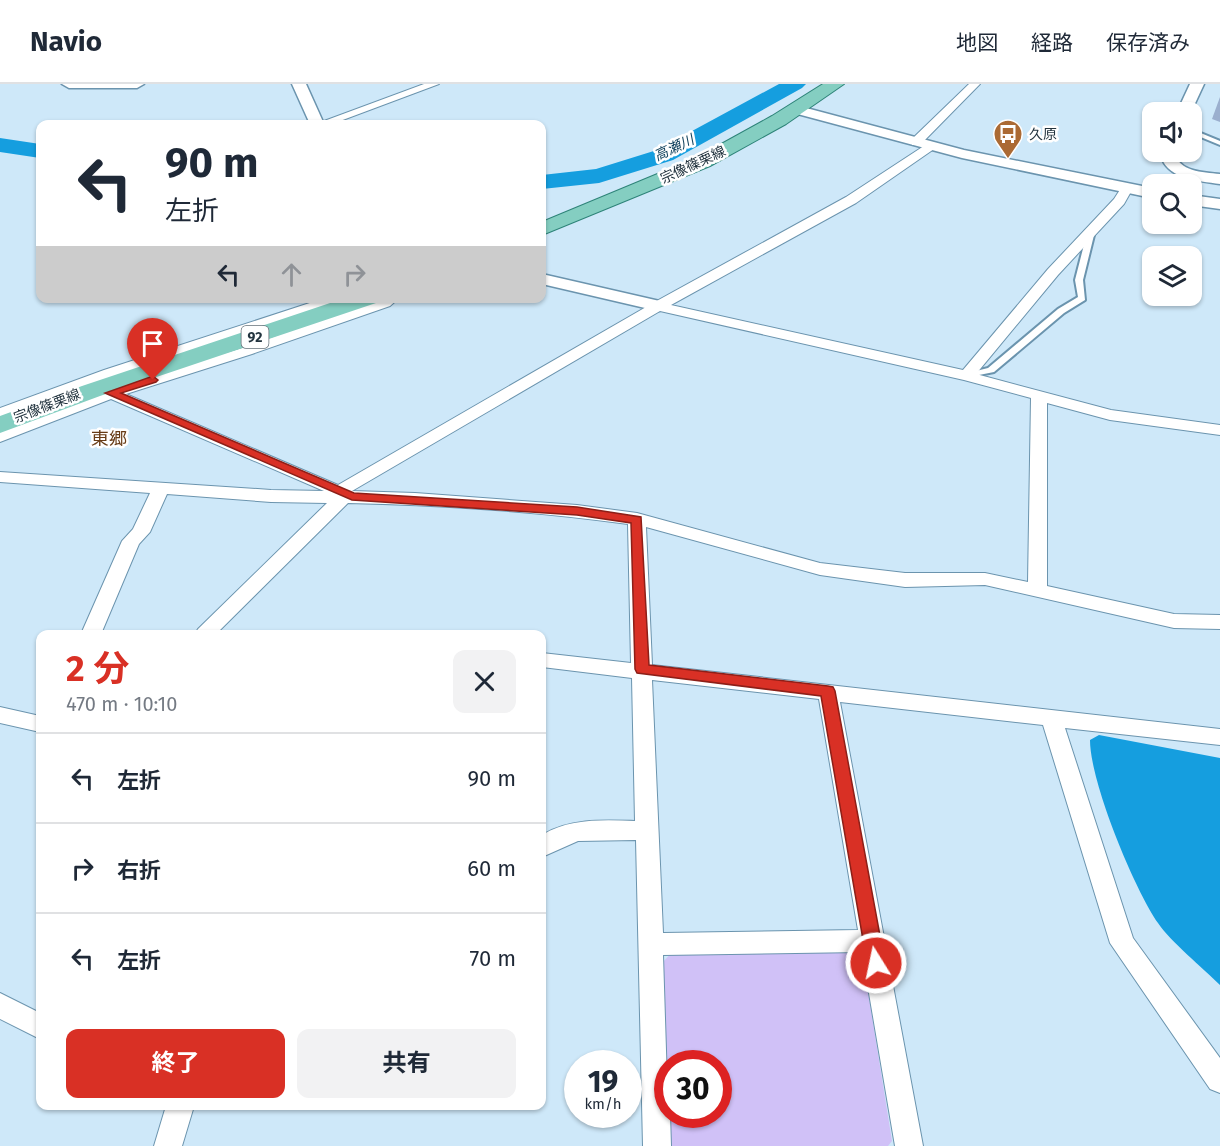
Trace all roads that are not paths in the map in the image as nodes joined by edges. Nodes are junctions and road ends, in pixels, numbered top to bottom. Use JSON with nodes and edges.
{"nodes":[{"id":1,"x":69,"y":84,"type":"edge"},
{"id":2,"x":137,"y":84,"type":"edge"},
{"id":3,"x":298,"y":84,"type":"edge"},
{"id":4,"x":434,"y":84,"type":"edge"},
{"id":5,"x":835,"y":84,"type":"edge"},
{"id":6,"x":975,"y":84,"type":"edge"},
{"id":7,"x":1197,"y":84,"type":"edge"},
{"id":8,"x":1189,"y":102,"type":"edge"},
{"id":9,"x":795,"y":109,"type":"junction"},
{"id":10,"x":315,"y":120,"type":"edge"},
{"id":11,"x":333,"y":120,"type":"edge"},
{"id":12,"x":1202,"y":136,"type":"edge"},
{"id":13,"x":1220,"y":143,"type":"edge"},
{"id":14,"x":923,"y":144,"type":"junction"},
{"id":15,"x":1170,"y":162,"type":"edge"},
{"id":16,"x":1220,"y":179,"type":"edge"},
{"id":17,"x":1127,"y":188,"type":"junction"},
{"id":18,"x":1142,"y":191,"type":"edge"},
{"id":19,"x":1202,"y":202,"type":"edge"},
{"id":20,"x":1220,"y":204,"type":"edge"},
{"id":21,"x":546,"y":228,"type":"edge"},
{"id":22,"x":1091,"y":231,"type":"junction"},
{"id":23,"x":546,"y":280,"type":"edge"},
{"id":24,"x":325,"y":303,"type":"edge"},
{"id":25,"x":354,"y":303,"type":"edge"},
{"id":26,"x":386,"y":303,"type":"edge"},
{"id":27,"x":658,"y":306,"type":"junction"},
{"id":28,"x":967,"y":376,"type":"junction"},
{"id":29,"x":110,"y":393,"type":"junction"},
{"id":30,"x":1039,"y":397,"type":"junction"},
{"id":31,"x":0,"y":414,"type":"edge"},
{"id":32,"x":0,"y":425,"type":"edge"},
{"id":33,"x":1220,"y":430,"type":"edge"},
{"id":34,"x":0,"y":437,"type":"edge"},
{"id":35,"x":0,"y":477,"type":"edge"},
{"id":36,"x":160,"y":490,"type":"junction"},
{"id":37,"x":345,"y":495,"type":"junction"},
{"id":38,"x":637,"y":519,"type":"junction"},
{"id":39,"x":1037,"y":590,"type":"junction"},
{"id":40,"x":1220,"y":621,"type":"edge"},
{"id":41,"x":93,"y":630,"type":"edge"},
{"id":42,"x":209,"y":630,"type":"edge"},
{"id":43,"x":546,"y":660,"type":"edge"},
{"id":44,"x":642,"y":669,"type":"junction"},
{"id":45,"x":828,"y":691,"type":"junction"},
{"id":46,"x":0,"y":716,"type":"edge"},
{"id":47,"x":1052,"y":719,"type":"junction"},
{"id":48,"x":36,"y":723,"type":"edge"},
{"id":49,"x":1220,"y":737,"type":"edge"},
{"id":50,"x":646,"y":831,"type":"junction"},
{"id":51,"x":546,"y":843,"type":"edge"},
{"id":52,"x":872,"y":941,"type":"junction"},
{"id":53,"x":652,"y":944,"type":"junction"},
{"id":54,"x":0,"y":1005,"type":"edge"},
{"id":55,"x":36,"y":1025,"type":"edge"},
{"id":56,"x":1220,"y":1080,"type":"edge"},
{"id":57,"x":179,"y":1110,"type":"edge"},
{"id":58,"x":168,"y":1146,"type":"edge"},
{"id":59,"x":657,"y":1146,"type":"edge"},
{"id":60,"x":909,"y":1146,"type":"edge"}],
"edges":[{"from":1,"to":2,"type":"street"},
{"from":3,"to":10,"type":"street"},
{"from":4,"to":11,"type":"street"},
{"from":5,"to":9,"type":"main road","name":"宗像篠栗線"},
{"from":6,"to":14,"type":"street"},
{"from":7,"to":8,"type":"street"},
{"from":9,"to":14,"type":"street"},
{"from":9,"to":21,"type":"main road","name":"宗像篠栗線"},
{"from":12,"to":13,"type":"lane"},
{"from":14,"to":17,"type":"street"},
{"from":14,"to":27,"type":"street"},
{"from":15,"to":16,"type":"street"},
{"from":17,"to":18,"type":"street"},
{"from":17,"to":22,"type":"street"},
{"from":19,"to":20,"type":"street"},
{"from":22,"to":28,"type":"street"},
{"from":22,"to":28,"type":"lane"},
{"from":23,"to":27,"type":"street"},
{"from":24,"to":31,"type":"street"},
{"from":25,"to":32,"type":"main road","name":"宗像篠栗線","number":"92"},
{"from":26,"to":29,"type":"street"},
{"from":27,"to":28,"type":"street"},
{"from":27,"to":37,"type":"street"},
{"from":28,"to":30,"type":"street"},
{"from":29,"to":34,"type":"street"},
{"from":29,"to":37,"type":"street"},
{"from":30,"to":33,"type":"street"},
{"from":30,"to":39,"type":"street"},
{"from":35,"to":36,"type":"street"},
{"from":36,"to":37,"type":"street"},
{"from":36,"to":41,"type":"street"},
{"from":37,"to":38,"type":"street"},
{"from":37,"to":42,"type":"street"},
{"from":38,"to":39,"type":"street"},
{"from":38,"to":44,"type":"street"},
{"from":39,"to":40,"type":"street"},
{"from":43,"to":44,"type":"street"},
{"from":44,"to":45,"type":"street"},
{"from":44,"to":50,"type":"street"},
{"from":45,"to":47,"type":"street"},
{"from":45,"to":52,"type":"street"},
{"from":46,"to":48,"type":"street"},
{"from":47,"to":49,"type":"street"},
{"from":47,"to":56,"type":"street"},
{"from":50,"to":51,"type":"street"},
{"from":50,"to":53,"type":"street"},
{"from":52,"to":53,"type":"street"},
{"from":52,"to":60,"type":"street"},
{"from":53,"to":59,"type":"street"},
{"from":54,"to":55,"type":"street"},
{"from":57,"to":58,"type":"street"}]}
